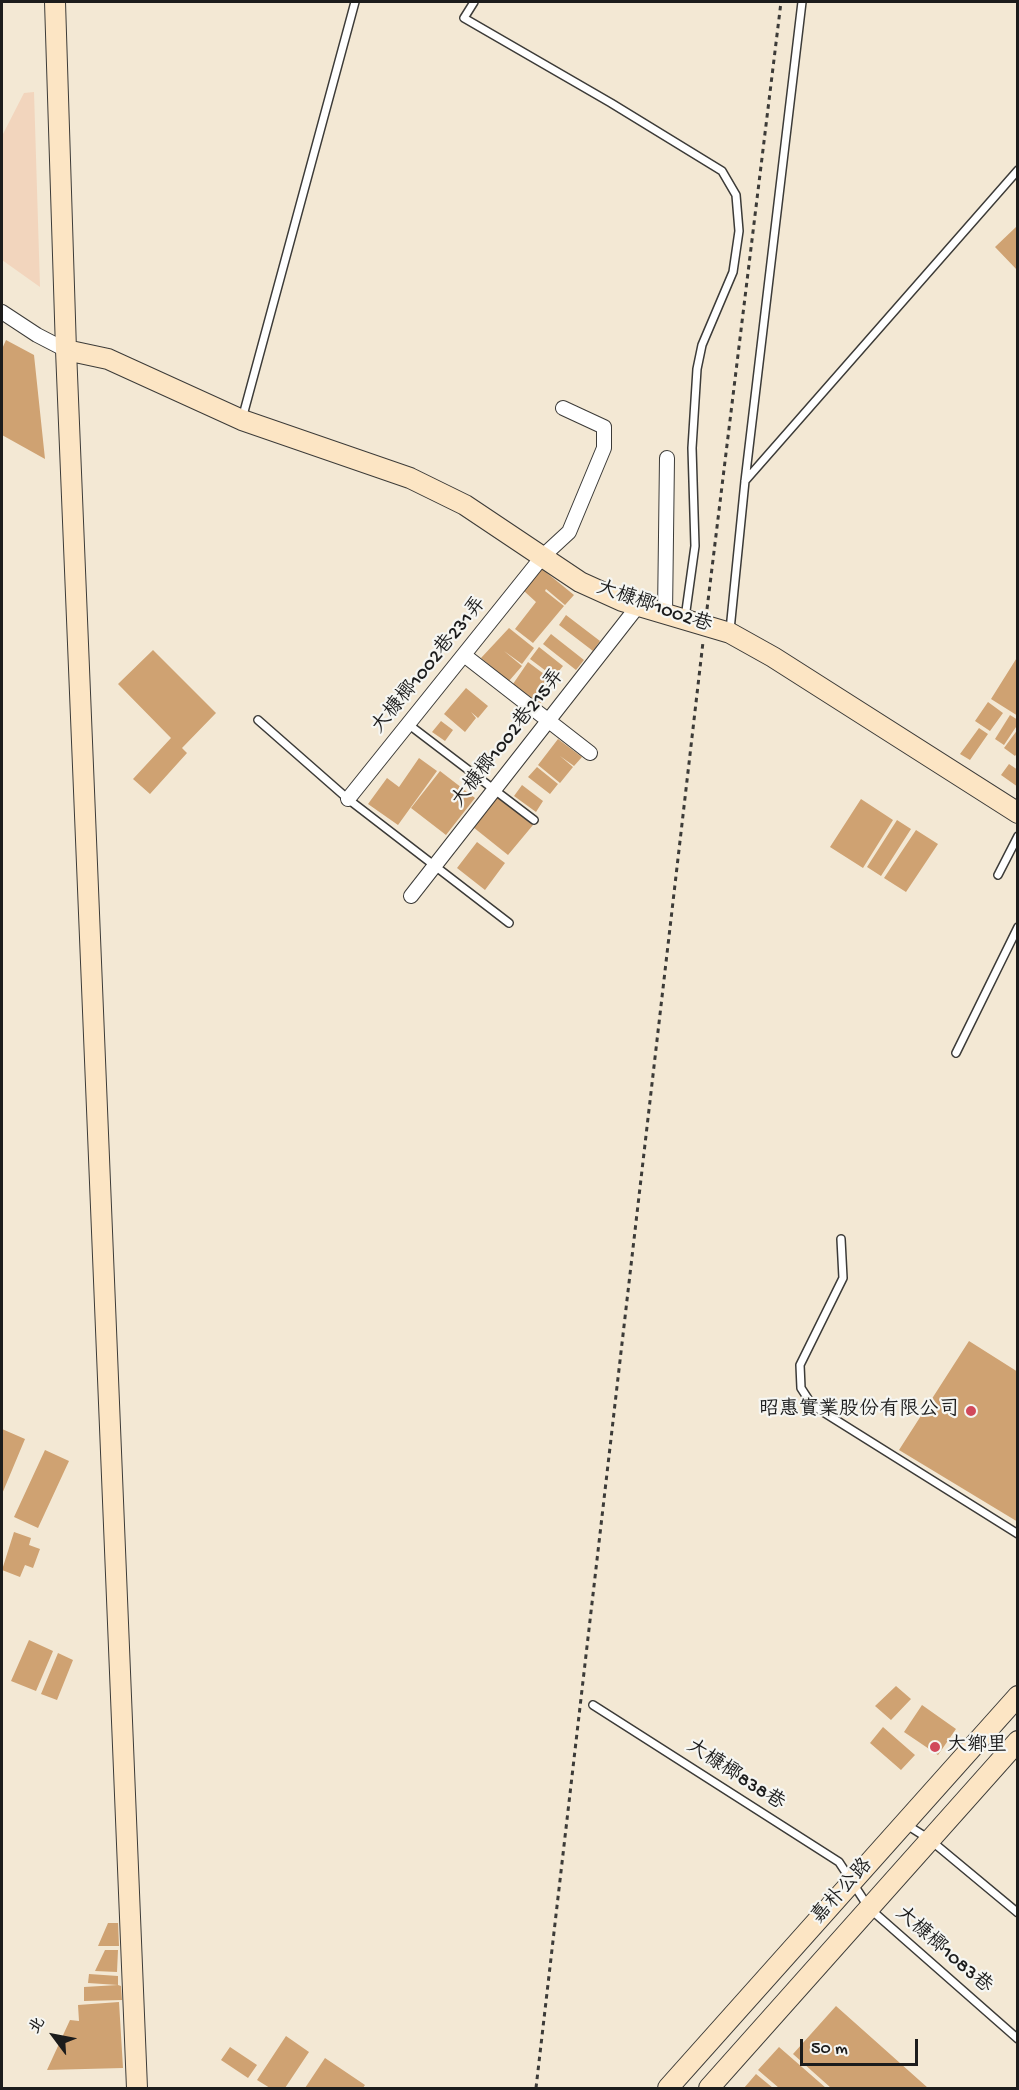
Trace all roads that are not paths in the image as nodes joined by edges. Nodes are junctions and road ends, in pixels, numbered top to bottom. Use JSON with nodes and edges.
{"nodes":[{"id":1,"x":55,"y":2,"type":"edge"},
{"id":2,"x":355,"y":2,"type":"edge"},
{"id":3,"x":474,"y":2,"type":"edge"},
{"id":4,"x":802,"y":2,"type":"edge"},
{"id":5,"x":1017,"y":170,"type":"edge"},
{"id":6,"x":2,"y":312,"type":"edge"},
{"id":7,"x":66,"y":350,"type":"junction"},
{"id":8,"x":563,"y":408,"type":"dead end"},
{"id":9,"x":242,"y":420,"type":"junction"},
{"id":10,"x":667,"y":458,"type":"dead end"},
{"id":11,"x":745,"y":481,"type":"junction"},
{"id":12,"x":543,"y":556,"type":"junction"},
{"id":13,"x":638,"y":606,"type":"junction"},
{"id":14,"x":665,"y":614,"type":"junction"},
{"id":15,"x":684,"y":621,"type":"junction"},
{"id":16,"x":730,"y":633,"type":"junction"},
{"id":17,"x":464,"y":655,"type":"junction"},
{"id":18,"x":258,"y":720,"type":"dead end"},
{"id":19,"x":549,"y":720,"type":"junction"},
{"id":20,"x":408,"y":724,"type":"junction"},
{"id":21,"x":590,"y":753,"type":"dead end"},
{"id":22,"x":495,"y":790,"type":"junction"},
{"id":23,"x":348,"y":799,"type":"junction"},
{"id":24,"x":1017,"y":813,"type":"edge"},
{"id":25,"x":534,"y":820,"type":"dead end"},
{"id":26,"x":1017,"y":836,"type":"edge"},
{"id":27,"x":435,"y":867,"type":"junction"},
{"id":28,"x":998,"y":875,"type":"dead end"},
{"id":29,"x":411,"y":896,"type":"dead end"},
{"id":30,"x":509,"y":923,"type":"dead end"},
{"id":31,"x":1017,"y":927,"type":"edge"},
{"id":32,"x":956,"y":1053,"type":"dead end"},
{"id":33,"x":842,"y":1239,"type":"dead end"},
{"id":34,"x":1017,"y":1534,"type":"edge"},
{"id":35,"x":1017,"y":1696,"type":"edge"},
{"id":36,"x":592,"y":1705,"type":"dead end"},
{"id":37,"x":1017,"y":1741,"type":"edge"},
{"id":38,"x":904,"y":1823,"type":"junction"},
{"id":39,"x":929,"y":1839,"type":"junction"},
{"id":40,"x":852,"y":1882,"type":"junction"},
{"id":41,"x":869,"y":1908,"type":"junction"},
{"id":42,"x":1017,"y":1913,"type":"edge"},
{"id":43,"x":1017,"y":2039,"type":"edge"},
{"id":44,"x":137,"y":2088,"type":"edge"},
{"id":45,"x":668,"y":2088,"type":"edge"},
{"id":46,"x":709,"y":2088,"type":"edge"}],
"edges":[{"from":1,"to":7,"type":"main road"},
{"from":2,"to":9,"type":"lane"},
{"from":3,"to":15,"type":"lane"},
{"from":4,"to":11,"type":"lane"},
{"from":5,"to":11,"type":"lane"},
{"from":6,"to":7,"type":"street"},
{"from":7,"to":9,"type":"main road","name":"大槺榔1002巷"},
{"from":7,"to":44,"type":"main road"},
{"from":8,"to":12,"type":"street","name":"大槺榔1002巷231弄"},
{"from":9,"to":12,"type":"main road","name":"大槺榔1002巷"},
{"from":10,"to":14,"type":"street"},
{"from":11,"to":16,"type":"lane"},
{"from":12,"to":13,"type":"main road","name":"大槺榔1002巷"},
{"from":12,"to":17,"type":"street","name":"大槺榔1002巷231弄"},
{"from":13,"to":14,"type":"main road","name":"大槺榔1002巷"},
{"from":13,"to":19,"type":"street","name":"大槺榔1002巷215弄"},
{"from":14,"to":15,"type":"main road","name":"大槺榔1002巷"},
{"from":15,"to":16,"type":"main road","name":"大槺榔1002巷"},
{"from":16,"to":24,"type":"main road","name":"大槺榔1002巷"},
{"from":17,"to":19,"type":"street"},
{"from":17,"to":20,"type":"street","name":"大槺榔1002巷231弄"},
{"from":18,"to":23,"type":"lane"},
{"from":19,"to":21,"type":"street"},
{"from":19,"to":22,"type":"street","name":"大槺榔1002巷215弄"},
{"from":20,"to":22,"type":"lane"},
{"from":20,"to":23,"type":"street","name":"大槺榔1002巷231弄"},
{"from":22,"to":25,"type":"lane"},
{"from":22,"to":27,"type":"street","name":"大槺榔1002巷215弄"},
{"from":23,"to":27,"type":"lane"},
{"from":26,"to":28,"type":"lane"},
{"from":27,"to":29,"type":"street","name":"大槺榔1002巷215弄"},
{"from":27,"to":30,"type":"lane"},
{"from":31,"to":32,"type":"lane"},
{"from":33,"to":34,"type":"lane"},
{"from":35,"to":38,"type":"main road","name":"嘉朴公路"},
{"from":36,"to":40,"type":"lane","name":"大槺榔838巷"},
{"from":37,"to":39,"type":"main road","name":"嘉朴公路"},
{"from":38,"to":39,"type":"lane"},
{"from":38,"to":40,"type":"main road","name":"嘉朴公路"},
{"from":39,"to":41,"type":"main road","name":"嘉朴公路"},
{"from":39,"to":42,"type":"lane"},
{"from":40,"to":41,"type":"lane","name":"大槺榔1083巷"},
{"from":40,"to":45,"type":"main road","name":"嘉朴公路"},
{"from":41,"to":43,"type":"lane","name":"大槺榔1083巷"},
{"from":41,"to":46,"type":"main road","name":"嘉朴公路"}]}
